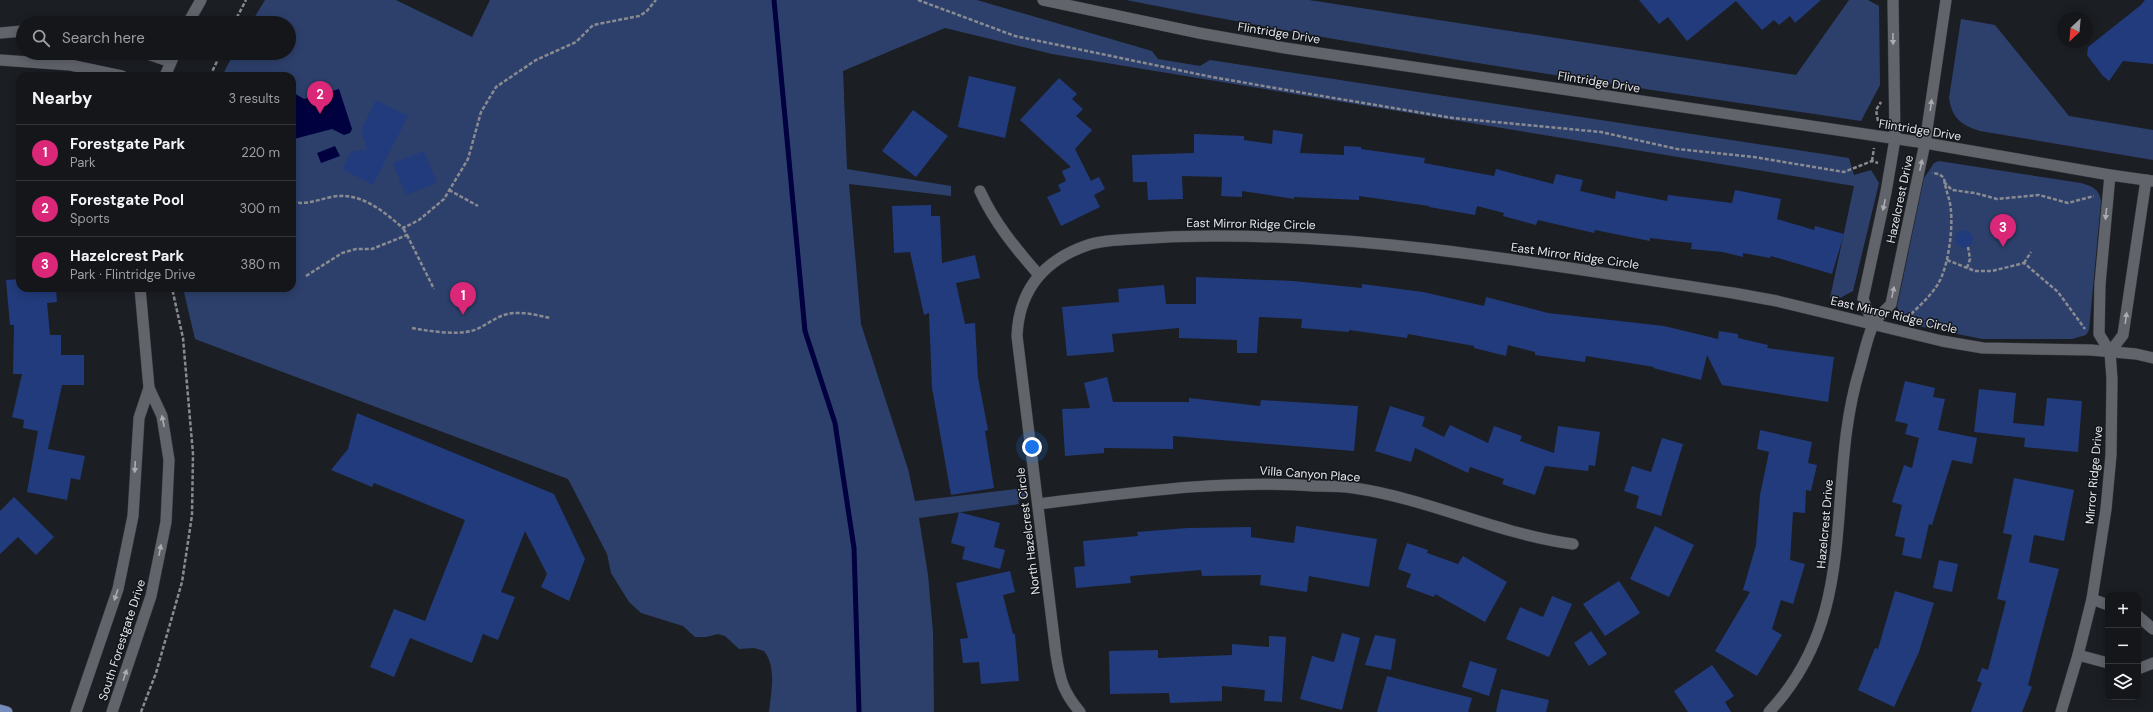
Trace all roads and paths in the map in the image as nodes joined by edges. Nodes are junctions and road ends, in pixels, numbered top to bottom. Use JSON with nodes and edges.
{"nodes":[{"id":1,"x":201,"y":0,"type":"edge"},
{"id":2,"x":246,"y":0,"type":"edge"},
{"id":3,"x":656,"y":0,"type":"edge"},
{"id":4,"x":918,"y":0,"type":"edge"},
{"id":5,"x":1043,"y":0,"type":"edge"},
{"id":6,"x":1893,"y":0,"type":"edge"},
{"id":7,"x":1946,"y":0,"type":"edge"},
{"id":8,"x":192,"y":16,"type":"edge"},
{"id":9,"x":238,"y":16,"type":"edge"},
{"id":10,"x":16,"y":32,"type":"edge"},
{"id":11,"x":0,"y":34,"type":"edge"},
{"id":12,"x":0,"y":60,"type":"edge"},
{"id":13,"x":172,"y":60,"type":"edge"},
{"id":14,"x":218,"y":60,"type":"edge"},
{"id":15,"x":103,"y":72,"type":"edge"},
{"id":16,"x":167,"y":72,"type":"edge"},
{"id":17,"x":212,"y":72,"type":"edge"},
{"id":18,"x":1895,"y":139,"type":"junction"},
{"id":19,"x":1925,"y":143,"type":"junction"},
{"id":20,"x":1891,"y":165,"type":"junction"},
{"id":21,"x":1919,"y":171,"type":"junction"},
{"id":22,"x":2110,"y":175,"type":"junction"},
{"id":23,"x":2150,"y":180,"type":"edge"},
{"id":24,"x":1944,"y":182,"type":"junction"},
{"id":25,"x":449,"y":190,"type":"junction"},
{"id":26,"x":980,"y":191,"type":"dead end"},
{"id":27,"x":2108,"y":196,"type":"junction"},
{"id":28,"x":296,"y":202,"type":"edge"},
{"id":29,"x":478,"y":206,"type":"dead end"},
{"id":30,"x":403,"y":228,"type":"junction"},
{"id":31,"x":406,"y":235,"type":"junction"},
{"id":32,"x":1968,"y":247,"type":"dead end"},
{"id":33,"x":2031,"y":252,"type":"dead end"},
{"id":34,"x":1946,"y":260,"type":"junction"},
{"id":35,"x":2024,"y":263,"type":"junction"},
{"id":36,"x":1967,"y":268,"type":"junction"},
{"id":37,"x":1039,"y":275,"type":"junction"},
{"id":38,"x":306,"y":276,"type":"dead end"},
{"id":39,"x":434,"y":289,"type":"dead end"},
{"id":40,"x":140,"y":292,"type":"edge"},
{"id":41,"x":550,"y":318,"type":"dead end"},
{"id":42,"x":1873,"y":324,"type":"junction"},
{"id":43,"x":412,"y":328,"type":"dead end"},
{"id":44,"x":1896,"y":329,"type":"junction"},
{"id":45,"x":2098,"y":334,"type":"junction"},
{"id":46,"x":2110,"y":352,"type":"junction"},
{"id":47,"x":2153,"y":358,"type":"edge"},
{"id":48,"x":149,"y":388,"type":"junction"},
{"id":49,"x":1038,"y":504,"type":"junction"},
{"id":50,"x":1573,"y":544,"type":"dead end"},
{"id":51,"x":2092,"y":599,"type":"junction"},
{"id":52,"x":2105,"y":604,"type":"edge"},
{"id":53,"x":2141,"y":619,"type":"edge"},
{"id":54,"x":2153,"y":629,"type":"edge"},
{"id":55,"x":2078,"y":655,"type":"junction"},
{"id":56,"x":2105,"y":662,"type":"edge"},
{"id":57,"x":2153,"y":663,"type":"edge"},
{"id":58,"x":2141,"y":668,"type":"edge"},
{"id":59,"x":0,"y":710,"type":"edge"},
{"id":60,"x":7,"y":712,"type":"edge"},
{"id":61,"x":76,"y":712,"type":"edge"},
{"id":62,"x":112,"y":712,"type":"edge"},
{"id":63,"x":1080,"y":712,"type":"edge"},
{"id":64,"x":1769,"y":712,"type":"edge"},
{"id":65,"x":2061,"y":712,"type":"edge"}],
"edges":[{"from":1,"to":8,"type":"street"},
{"from":2,"to":9,"type":"path"},
{"from":3,"to":25,"type":"path"},
{"from":4,"to":20,"type":"path"},
{"from":5,"to":18,"type":"street","name":"Flintridge Drive"},
{"from":6,"to":18,"type":"street","name":"Hazelcrest Drive","one_way":true},
{"from":19,"to":7,"type":"street","name":"Hazelcrest Drive","one_way":true},
{"from":10,"to":11,"type":"street"},
{"from":12,"to":15,"type":"street"},
{"from":13,"to":16,"type":"street"},
{"from":14,"to":17,"type":"path"},
{"from":18,"to":19,"type":"street","name":"Flintridge Drive"},
{"from":18,"to":20,"type":"street","name":"Hazelcrest Drive"},
{"from":21,"to":19,"type":"street","name":"Hazelcrest Drive","one_way":true},
{"from":19,"to":22,"type":"street","name":"Flintridge Drive"},
{"from":20,"to":42,"type":"street","name":"Hazelcrest Drive","one_way":true},
{"from":21,"to":24,"type":"path"},
{"from":42,"to":21,"type":"street","name":"Hazelcrest Drive","one_way":true},
{"from":22,"to":23,"type":"street","name":"Flintridge Drive"},
{"from":22,"to":27,"type":"street"},
{"from":46,"to":23,"type":"street","one_way":true},
{"from":24,"to":27,"type":"path"},
{"from":24,"to":34,"type":"path"},
{"from":25,"to":29,"type":"path"},
{"from":25,"to":30,"type":"path"},
{"from":26,"to":37,"type":"street"},
{"from":27,"to":45,"type":"street","one_way":true},
{"from":28,"to":30,"type":"path"},
{"from":30,"to":31,"type":"path"},
{"from":31,"to":38,"type":"path"},
{"from":31,"to":39,"type":"path"},
{"from":32,"to":36,"type":"path"},
{"from":33,"to":35,"type":"path"},
{"from":34,"to":36,"type":"path"},
{"from":34,"to":44,"type":"path"},
{"from":35,"to":36,"type":"path"},
{"from":35,"to":45,"type":"path"},
{"from":37,"to":42,"type":"street","name":"East Mirror Ridge Circle"},
{"from":37,"to":49,"type":"street","name":"North Hazelcrest Circle"},
{"from":40,"to":48,"type":"street","name":"South Forestgate Drive"},
{"from":41,"to":43,"type":"path"},
{"from":42,"to":44,"type":"street","name":"East Mirror Ridge Circle"},
{"from":42,"to":64,"type":"street","name":"Hazelcrest Drive"},
{"from":44,"to":46,"type":"street","name":"East Mirror Ridge Circle"},
{"from":45,"to":46,"type":"street","name":"Mirror Ridge Drive"},
{"from":46,"to":47,"type":"street","name":"East Mirror Ridge Circle"},
{"from":46,"to":51,"type":"street","name":"Mirror Ridge Drive"},
{"from":48,"to":61,"type":"street","name":"South Forestgate Drive","one_way":true},
{"from":62,"to":48,"type":"street","name":"South Forestgate Drive","one_way":true},
{"from":49,"to":50,"type":"street","name":"Villa Canyon Place"},
{"from":49,"to":63,"type":"street","name":"North Hazelcrest Circle"},
{"from":51,"to":52,"type":"street"},
{"from":51,"to":55,"type":"street","name":"Mirror Ridge Drive"},
{"from":53,"to":54,"type":"street"},
{"from":55,"to":56,"type":"street"},
{"from":55,"to":65,"type":"street","name":"Mirror Ridge Drive"},
{"from":57,"to":58,"type":"street"},
{"from":59,"to":60,"type":"main road"}]}
